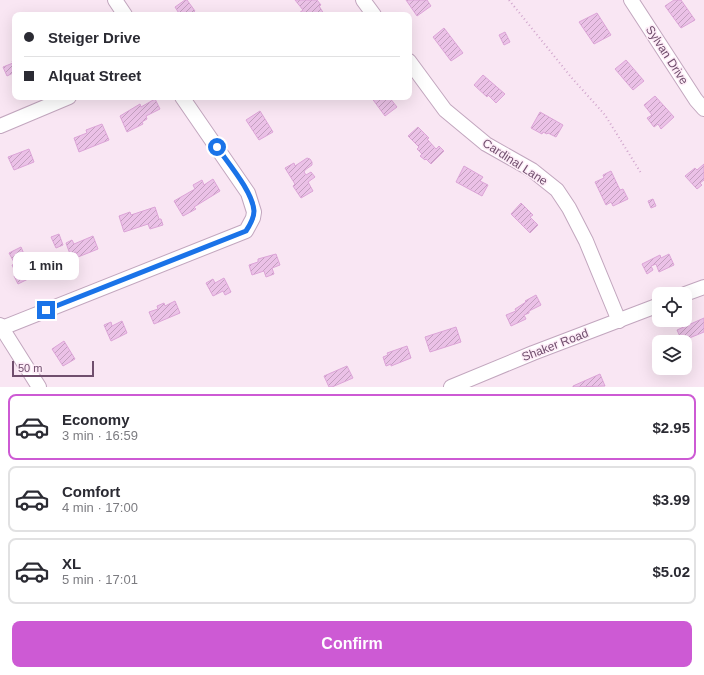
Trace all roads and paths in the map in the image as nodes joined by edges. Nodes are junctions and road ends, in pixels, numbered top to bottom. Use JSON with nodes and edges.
{"nodes":[{"id":1,"x":115,"y":0,"type":"edge"},
{"id":2,"x":363,"y":0,"type":"edge"},
{"id":3,"x":509,"y":0,"type":"edge"},
{"id":4,"x":631,"y":0,"type":"edge"},
{"id":5,"x":123,"y":12,"type":"edge"},
{"id":6,"x":372,"y":12,"type":"edge"},
{"id":7,"x":412,"y":65,"type":"edge"},
{"id":8,"x":62,"y":100,"type":"edge"},
{"id":9,"x":184,"y":100,"type":"edge"},
{"id":10,"x":704,"y":109,"type":"edge"},
{"id":11,"x":0,"y":126,"type":"edge"},
{"id":12,"x":641,"y":173,"type":"dead end"},
{"id":13,"x":704,"y":287,"type":"edge"},
{"id":14,"x":692,"y":291,"type":"edge"},
{"id":15,"x":652,"y":308,"type":"edge"},
{"id":16,"x":619,"y":321,"type":"junction"},
{"id":17,"x":1,"y":326,"type":"edge"},
{"id":18,"x":39,"y":387,"type":"edge"},
{"id":19,"x":451,"y":387,"type":"edge"}],
"edges":[{"from":1,"to":5,"type":"street"},
{"from":2,"to":6,"type":"street"},
{"from":3,"to":12,"type":"path"},
{"from":4,"to":10,"type":"street","name":"Sylvan Drive"},
{"from":7,"to":16,"type":"street","name":"Cardinal Lane"},
{"from":8,"to":11,"type":"street"},
{"from":9,"to":17,"type":"street"},
{"from":13,"to":14,"type":"street"},
{"from":15,"to":16,"type":"street","name":"Shaker Road"},
{"from":16,"to":19,"type":"street","name":"Shaker Road"},
{"from":17,"to":18,"type":"street"}]}
